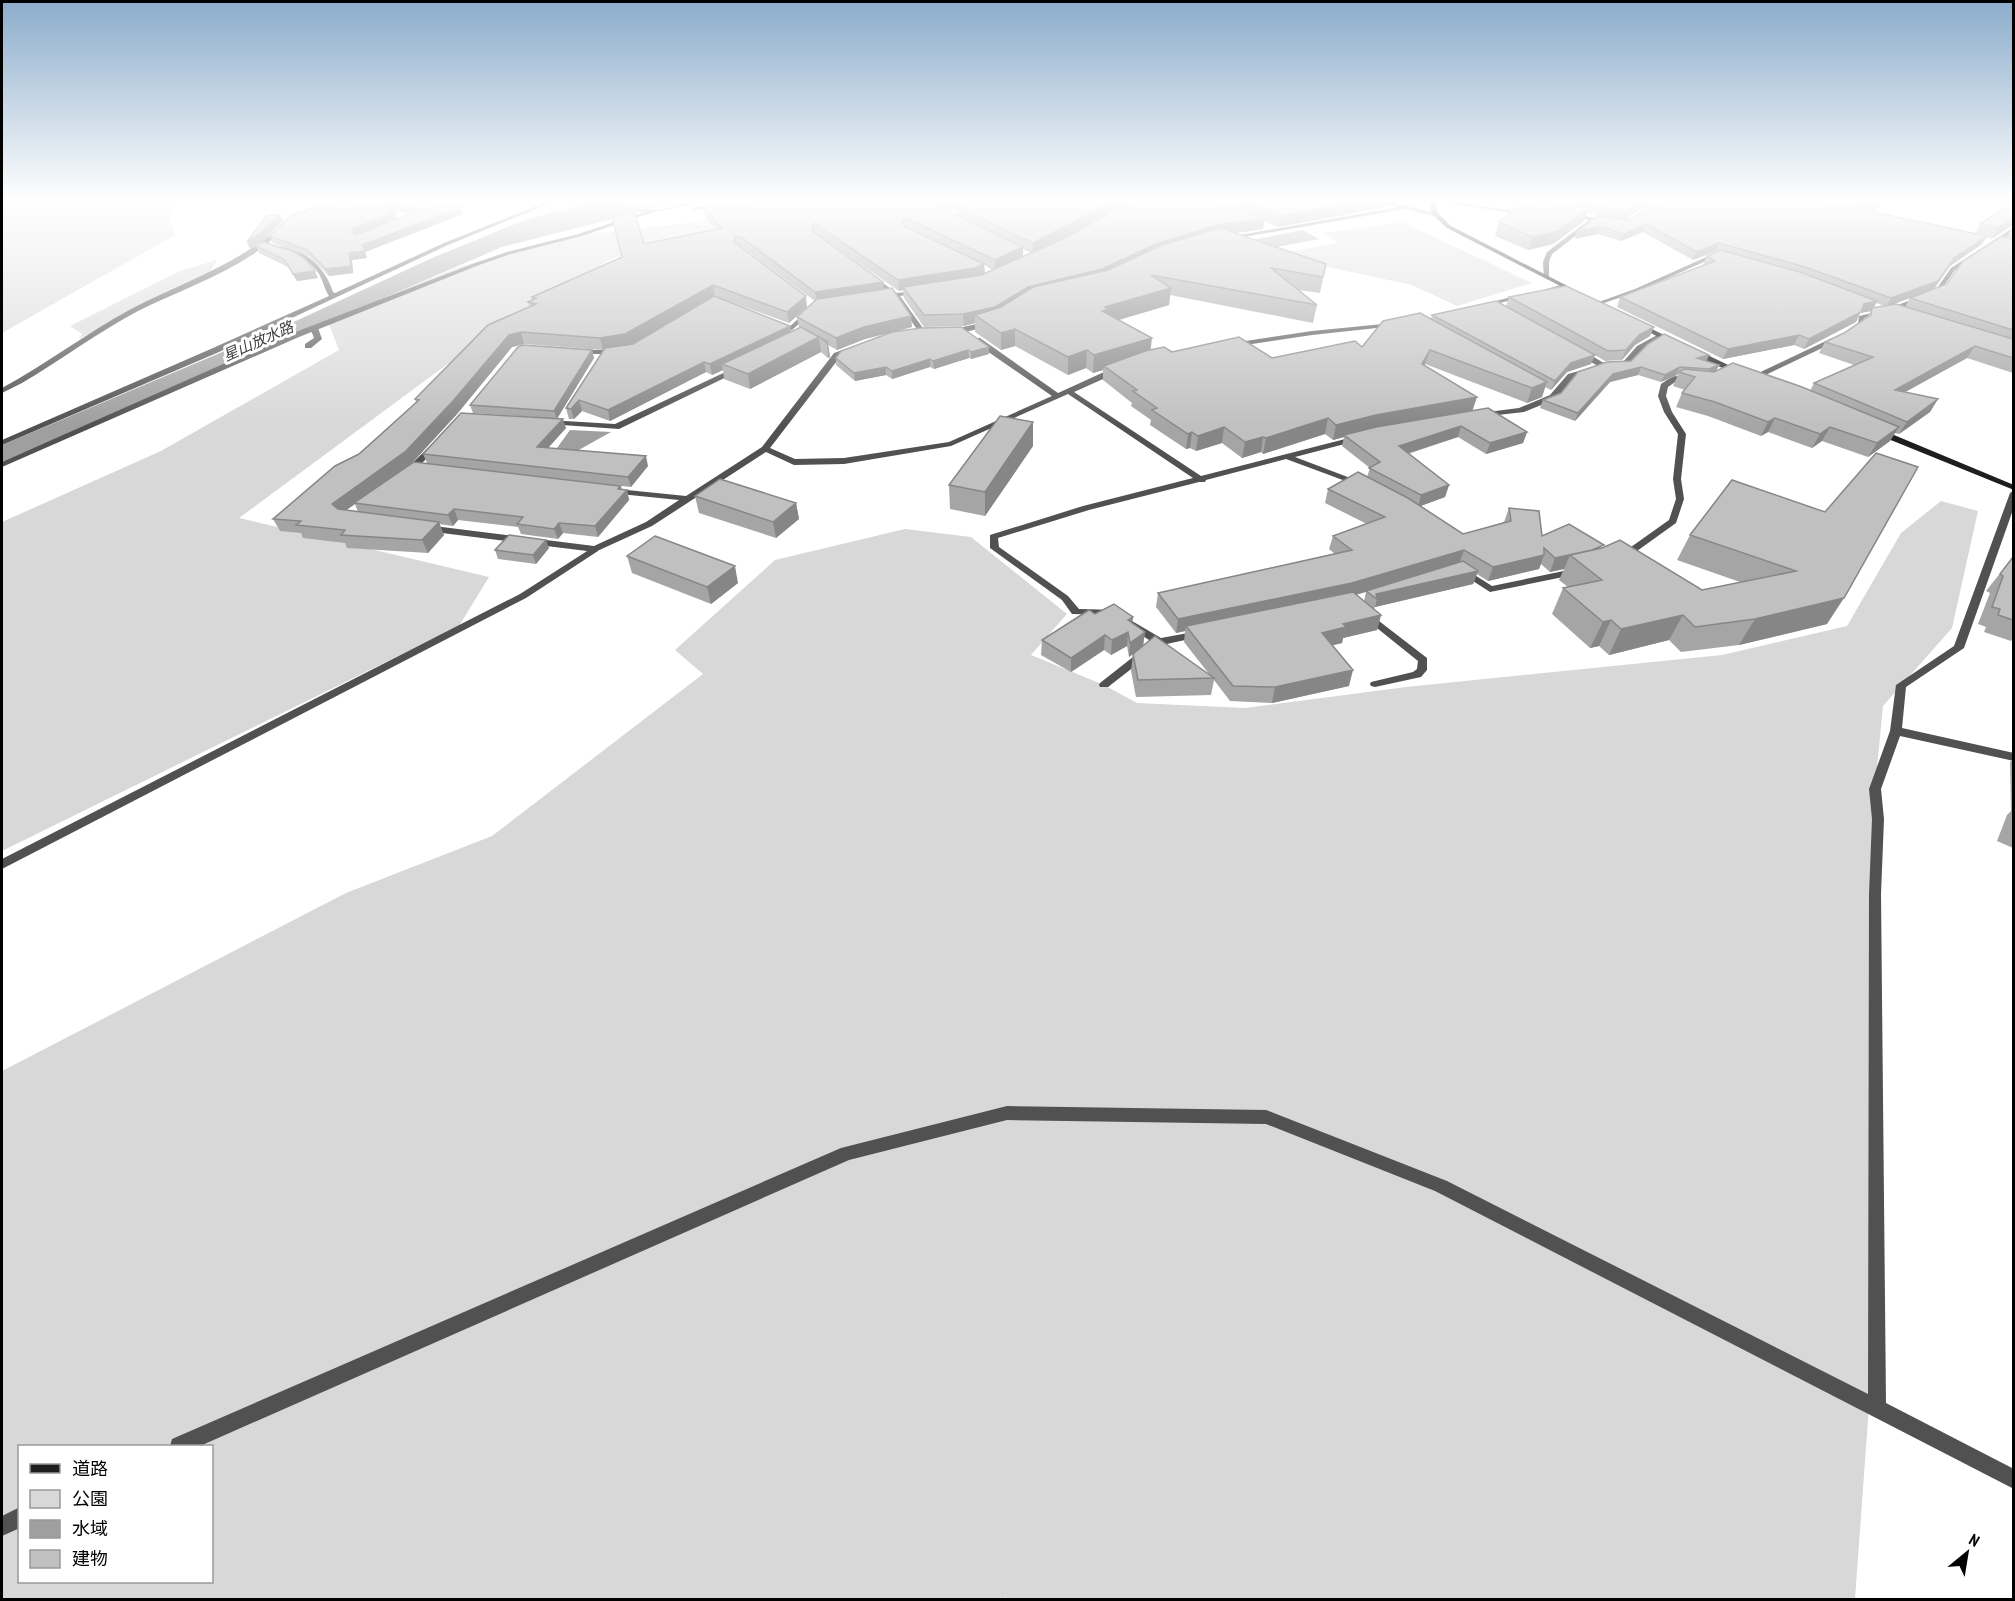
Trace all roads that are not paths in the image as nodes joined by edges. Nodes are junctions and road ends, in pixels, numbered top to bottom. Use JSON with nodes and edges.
{"nodes":[{"id":1,"x":209,"y":277,"type":"edge"},
{"id":2,"x":325,"y":277,"type":"edge"},
{"id":3,"x":376,"y":277,"type":"edge"},
{"id":4,"x":447,"y":277,"type":"edge"},
{"id":5,"x":871,"y":277,"type":"edge"},
{"id":6,"x":1546,"y":277,"type":"edge"},
{"id":7,"x":1666,"y":277,"type":"edge"},
{"id":8,"x":1948,"y":277,"type":"edge"},
{"id":9,"x":1564,"y":286,"type":"junction"},
{"id":10,"x":931,"y":289,"type":"edge"},
{"id":11,"x":895,"y":294,"type":"junction"},
{"id":12,"x":337,"y":295,"type":"junction"},
{"id":13,"x":872,"y":298,"type":"edge"},
{"id":14,"x":1491,"y":303,"type":"junction"},
{"id":15,"x":1599,"y":303,"type":"junction"},
{"id":16,"x":814,"y":307,"type":"edge"},
{"id":17,"x":1875,"y":307,"type":"edge"},
{"id":18,"x":1470,"y":308,"type":"edge"},
{"id":19,"x":1610,"y":308,"type":"edge"},
{"id":20,"x":1502,"y":309,"type":"edge"},
{"id":21,"x":1888,"y":311,"type":"junction"},
{"id":22,"x":1900,"y":314,"type":"edge"},
{"id":23,"x":1630,"y":320,"type":"edge"},
{"id":24,"x":998,"y":321,"type":"edge"},
{"id":25,"x":1403,"y":324,"type":"edge"},
{"id":26,"x":779,"y":325,"type":"edge"},
{"id":27,"x":314,"y":328,"type":"junction"},
{"id":28,"x":964,"y":330,"type":"junction"},
{"id":29,"x":921,"y":331,"type":"junction"},
{"id":30,"x":932,"y":331,"type":"edge"},
{"id":31,"x":942,"y":331,"type":"edge"},
{"id":32,"x":911,"y":332,"type":"edge"},
{"id":33,"x":1662,"y":336,"type":"junction"},
{"id":34,"x":308,"y":346,"type":"dead end"},
{"id":35,"x":855,"y":347,"type":"edge"},
{"id":36,"x":1220,"y":348,"type":"edge"},
{"id":37,"x":1573,"y":348,"type":"edge"},
{"id":38,"x":829,"y":350,"type":"edge"},
{"id":39,"x":569,"y":351,"type":"edge"},
{"id":40,"x":622,"y":351,"type":"edge"},
{"id":41,"x":603,"y":354,"type":"junction"},
{"id":42,"x":837,"y":355,"type":"junction"},
{"id":43,"x":597,"y":363,"type":"edge"},
{"id":44,"x":745,"y":365,"type":"edge"},
{"id":45,"x":1604,"y":365,"type":"junction"},
{"id":46,"x":1124,"y":367,"type":"edge"},
{"id":47,"x":1733,"y":370,"type":"junction"},
{"id":48,"x":1716,"y":377,"type":"edge"},
{"id":49,"x":1752,"y":378,"type":"junction"},
{"id":50,"x":1697,"y":380,"type":"edge"},
{"id":51,"x":1762,"y":382,"type":"edge"},
{"id":52,"x":2,"y":390,"type":"edge"},
{"id":53,"x":1068,"y":391,"type":"junction"},
{"id":54,"x":1543,"y":392,"type":"edge"},
{"id":55,"x":1057,"y":396,"type":"junction"},
{"id":56,"x":1553,"y":397,"type":"junction"},
{"id":57,"x":567,"y":413,"type":"edge"},
{"id":58,"x":1470,"y":417,"type":"edge"},
{"id":59,"x":539,"y":421,"type":"edge"},
{"id":60,"x":561,"y":422,"type":"junction"},
{"id":61,"x":1869,"y":427,"type":"edge"},
{"id":62,"x":1362,"y":437,"type":"edge"},
{"id":63,"x":439,"y":442,"type":"edge"},
{"id":64,"x":2,"y":443,"type":"edge"},
{"id":65,"x":765,"y":449,"type":"junction"},
{"id":66,"x":1284,"y":456,"type":"junction"},
{"id":67,"x":2,"y":465,"type":"edge"},
{"id":68,"x":416,"y":467,"type":"junction"},
{"id":69,"x":427,"y":469,"type":"edge"},
{"id":70,"x":398,"y":480,"type":"edge"},
{"id":71,"x":1202,"y":480,"type":"junction"},
{"id":72,"x":599,"y":488,"type":"edge"},
{"id":73,"x":1375,"y":490,"type":"edge"},
{"id":74,"x":2013,"y":490,"type":"edge"},
{"id":75,"x":690,"y":499,"type":"junction"},
{"id":76,"x":413,"y":526,"type":"edge"},
{"id":77,"x":595,"y":549,"type":"junction"},
{"id":78,"x":1606,"y":561,"type":"edge"},
{"id":79,"x":1587,"y":569,"type":"edge"},
{"id":80,"x":1449,"y":572,"type":"edge"},
{"id":81,"x":1360,"y":609,"type":"edge"},
{"id":82,"x":1204,"y":633,"type":"edge"},
{"id":83,"x":1159,"y":642,"type":"junction"},
{"id":84,"x":1375,"y":684,"type":"dead end"},
{"id":85,"x":1104,"y":686,"type":"dead end"},
{"id":86,"x":1896,"y":731,"type":"junction"},
{"id":87,"x":2013,"y":757,"type":"edge"},
{"id":88,"x":2,"y":864,"type":"edge"},
{"id":89,"x":1877,"y":1409,"type":"junction"},
{"id":90,"x":181,"y":1445,"type":"edge"},
{"id":91,"x":2013,"y":1480,"type":"edge"},
{"id":92,"x":18,"y":1518,"type":"edge"},
{"id":93,"x":2,"y":1526,"type":"edge"}],
"edges":[{"from":1,"to":52,"type":"street"},
{"from":2,"to":12,"type":"street"},
{"from":3,"to":12,"type":"street"},
{"from":4,"to":27,"type":"street"},
{"from":5,"to":11,"type":"street"},
{"from":6,"to":9,"type":"street"},
{"from":7,"to":15,"type":"street"},
{"from":8,"to":21,"type":"street"},
{"from":9,"to":14,"type":"street"},
{"from":9,"to":15,"type":"street"},
{"from":10,"to":11,"type":"street"},
{"from":11,"to":13,"type":"street"},
{"from":11,"to":29,"type":"street"},
{"from":12,"to":64,"type":"street"},
{"from":14,"to":18,"type":"street"},
{"from":14,"to":20,"type":"street"},
{"from":15,"to":19,"type":"street"},
{"from":16,"to":26,"type":"street"},
{"from":17,"to":21,"type":"street"},
{"from":21,"to":22,"type":"street"},
{"from":21,"to":49,"type":"street"},
{"from":23,"to":33,"type":"street"},
{"from":24,"to":28,"type":"street"},
{"from":25,"to":36,"type":"street"},
{"from":27,"to":34,"type":"street"},
{"from":27,"to":67,"type":"street"},
{"from":28,"to":31,"type":"street"},
{"from":28,"to":55,"type":"street"},
{"from":29,"to":30,"type":"street"},
{"from":29,"to":32,"type":"street"},
{"from":33,"to":45,"type":"street"},
{"from":33,"to":47,"type":"street"},
{"from":35,"to":42,"type":"street"},
{"from":37,"to":45,"type":"street"},
{"from":38,"to":42,"type":"street"},
{"from":39,"to":41,"type":"street"},
{"from":40,"to":41,"type":"street"},
{"from":41,"to":43,"type":"street"},
{"from":42,"to":65,"type":"street"},
{"from":44,"to":60,"type":"street"},
{"from":45,"to":56,"type":"street"},
{"from":46,"to":53,"type":"street"},
{"from":47,"to":48,"type":"street"},
{"from":47,"to":49,"type":"street"},
{"from":49,"to":51,"type":"street"},
{"from":50,"to":78,"type":"street"},
{"from":53,"to":55,"type":"street"},
{"from":53,"to":71,"type":"street"},
{"from":54,"to":56,"type":"street"},
{"from":55,"to":65,"type":"street"},
{"from":56,"to":58,"type":"street"},
{"from":57,"to":60,"type":"street"},
{"from":59,"to":60,"type":"street"},
{"from":61,"to":74,"type":"street"},
{"from":62,"to":66,"type":"street"},
{"from":63,"to":68,"type":"street"},
{"from":65,"to":75,"type":"street"},
{"from":66,"to":71,"type":"street"},
{"from":66,"to":73,"type":"street"},
{"from":68,"to":69,"type":"street"},
{"from":68,"to":70,"type":"street"},
{"from":71,"to":83,"type":"street"},
{"from":72,"to":75,"type":"street"},
{"from":74,"to":86,"type":"street"},
{"from":75,"to":77,"type":"street"},
{"from":76,"to":77,"type":"street"},
{"from":77,"to":88,"type":"street"},
{"from":79,"to":80,"type":"street"},
{"from":81,"to":84,"type":"street"},
{"from":82,"to":83,"type":"street"},
{"from":83,"to":85,"type":"street"},
{"from":86,"to":87,"type":"street"},
{"from":86,"to":89,"type":"street"},
{"from":89,"to":90,"type":"street"},
{"from":89,"to":91,"type":"street"},
{"from":92,"to":93,"type":"street"}]}
